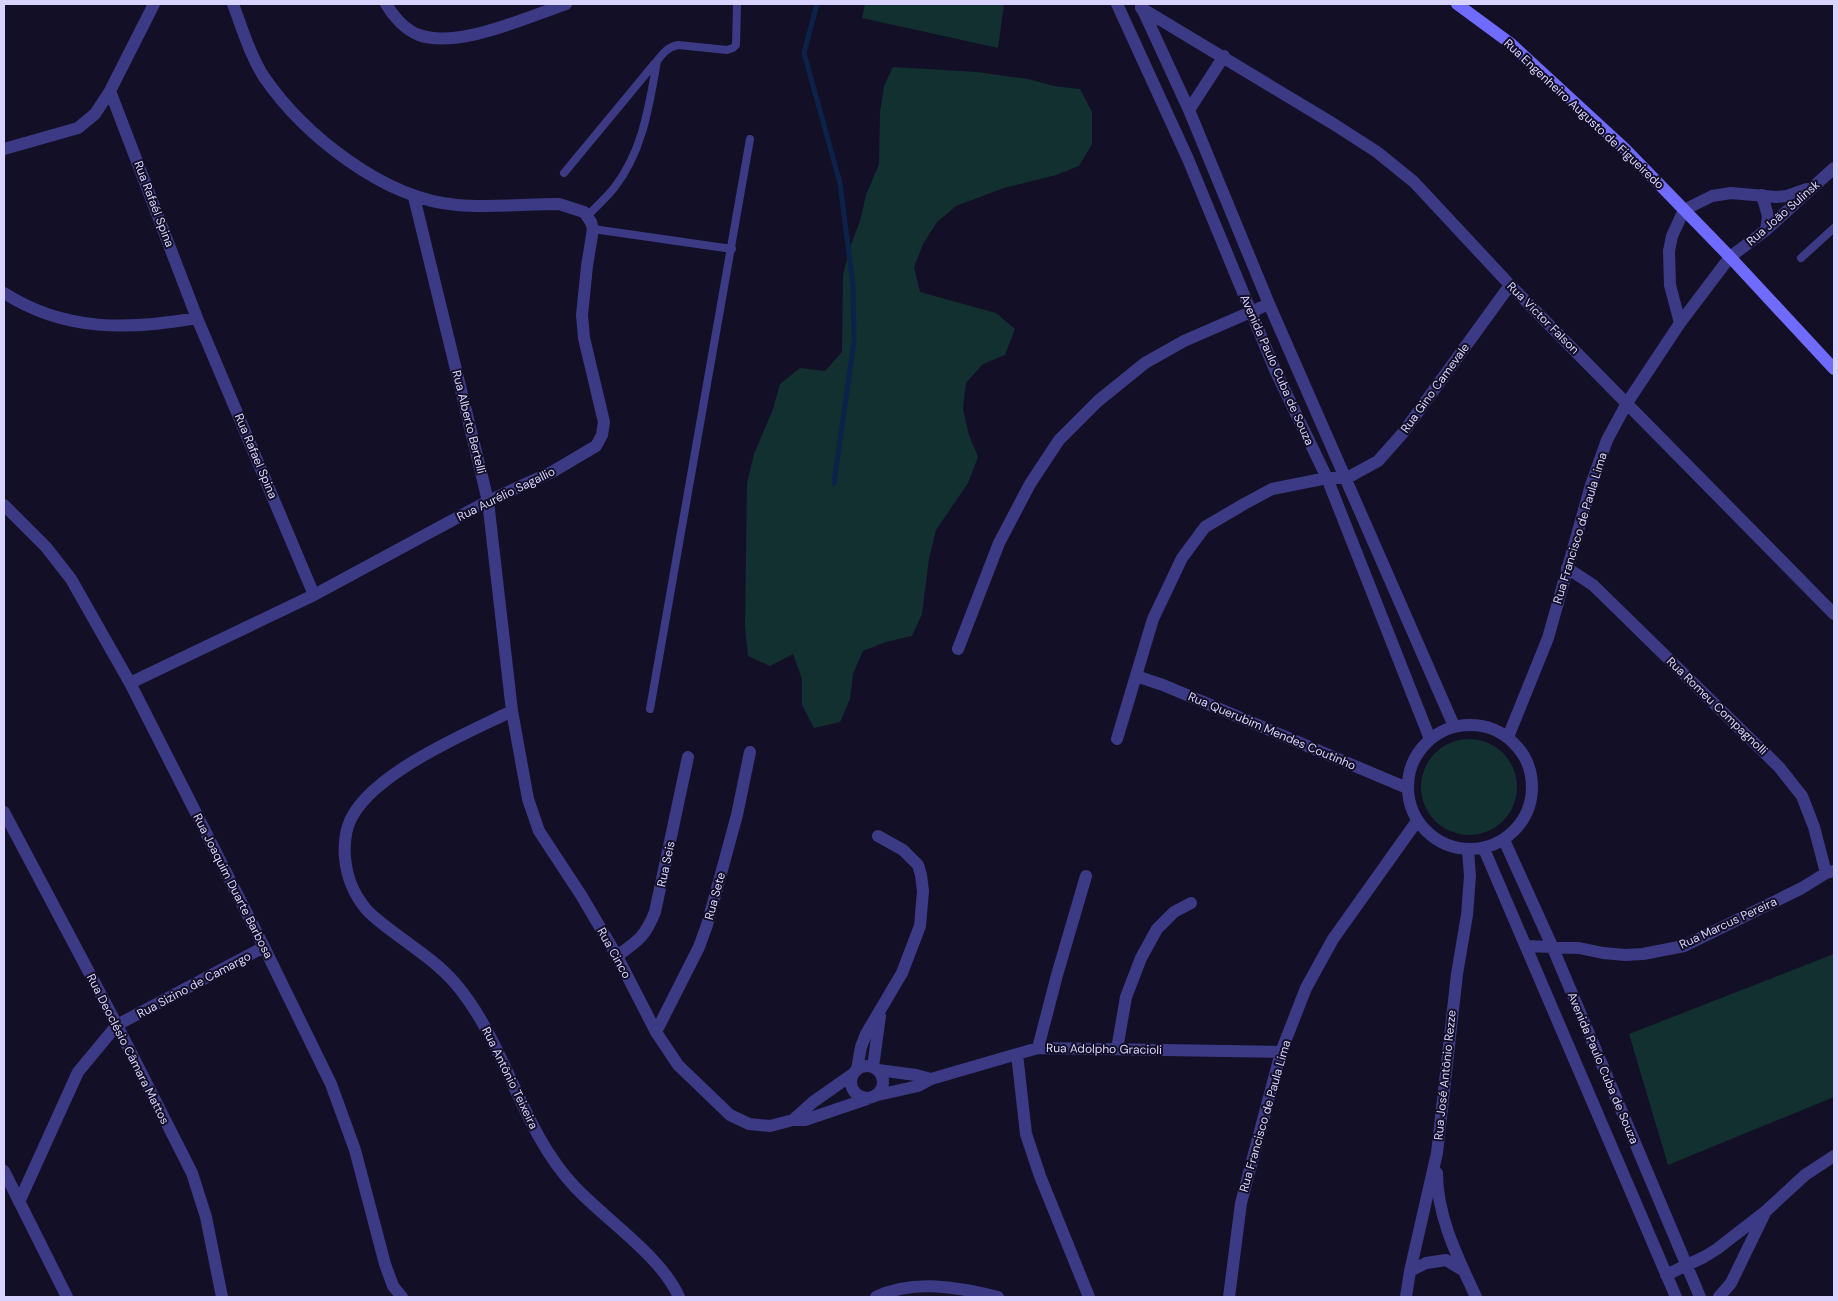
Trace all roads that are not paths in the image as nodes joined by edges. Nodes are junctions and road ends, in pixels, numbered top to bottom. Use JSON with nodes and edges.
{"nodes":[{"id":1,"x":154,"y":4,"type":"edge"},
{"id":2,"x":233,"y":4,"type":"edge"},
{"id":3,"x":386,"y":4,"type":"edge"},
{"id":4,"x":566,"y":4,"type":"edge"},
{"id":5,"x":737,"y":4,"type":"edge"},
{"id":6,"x":1117,"y":4,"type":"edge"},
{"id":7,"x":1457,"y":4,"type":"edge"},
{"id":8,"x":1140,"y":6,"type":"edge"},
{"id":9,"x":1224,"y":56,"type":"junction"},
{"id":10,"x":657,"y":61,"type":"junction"},
{"id":11,"x":110,"y":91,"type":"junction"},
{"id":12,"x":1189,"y":110,"type":"junction"},
{"id":13,"x":750,"y":139,"type":"dead end"},
{"id":14,"x":4,"y":149,"type":"edge"},
{"id":15,"x":1834,"y":168,"type":"edge"},
{"id":16,"x":564,"y":173,"type":"dead end"},
{"id":17,"x":1815,"y":186,"type":"junction"},
{"id":18,"x":1762,"y":195,"type":"junction"},
{"id":19,"x":414,"y":197,"type":"junction"},
{"id":20,"x":1684,"y":210,"type":"junction"},
{"id":21,"x":587,"y":216,"type":"junction"},
{"id":22,"x":1834,"y":228,"type":"edge"},
{"id":23,"x":593,"y":229,"type":"junction"},
{"id":24,"x":1766,"y":230,"type":"junction"},
{"id":25,"x":732,"y":249,"type":"junction"},
{"id":26,"x":1730,"y":257,"type":"junction"},
{"id":27,"x":1801,"y":258,"type":"dead end"},
{"id":28,"x":1510,"y":285,"type":"junction"},
{"id":29,"x":4,"y":293,"type":"edge"},
{"id":30,"x":1270,"y":304,"type":"junction"},
{"id":31,"x":1250,"y":313,"type":"junction"},
{"id":32,"x":198,"y":318,"type":"junction"},
{"id":33,"x":1680,"y":323,"type":"junction"},
{"id":34,"x":1834,"y":369,"type":"edge"},
{"id":35,"x":1627,"y":403,"type":"junction"},
{"id":36,"x":1327,"y":478,"type":"junction"},
{"id":37,"x":1347,"y":478,"type":"junction"},
{"id":38,"x":488,"y":502,"type":"junction"},
{"id":39,"x":4,"y":504,"type":"edge"},
{"id":40,"x":1567,"y":568,"type":"junction"},
{"id":41,"x":314,"y":595,"type":"junction"},
{"id":42,"x":1834,"y":614,"type":"edge"},
{"id":43,"x":958,"y":649,"type":"dead end"},
{"id":44,"x":1136,"y":676,"type":"junction"},
{"id":45,"x":130,"y":683,"type":"junction"},
{"id":46,"x":650,"y":709,"type":"dead end"},
{"id":47,"x":512,"y":711,"type":"junction"},
{"id":48,"x":1454,"y":726,"type":"junction"},
{"id":49,"x":1508,"y":738,"type":"junction"},
{"id":50,"x":1117,"y":739,"type":"dead end"},
{"id":51,"x":1430,"y":739,"type":"junction"},
{"id":52,"x":750,"y":752,"type":"dead end"},
{"id":53,"x":688,"y":757,"type":"dead end"},
{"id":54,"x":1407,"y":788,"type":"junction"},
{"id":55,"x":4,"y":812,"type":"edge"},
{"id":56,"x":1417,"y":821,"type":"junction"},
{"id":57,"x":878,"y":836,"type":"dead end"},
{"id":58,"x":1504,"y":840,"type":"junction"},
{"id":59,"x":1484,"y":848,"type":"junction"},
{"id":60,"x":1468,"y":850,"type":"junction"},
{"id":61,"x":1830,"y":872,"type":"edge"},
{"id":62,"x":1086,"y":876,"type":"dead end"},
{"id":63,"x":1191,"y":903,"type":"dead end"},
{"id":64,"x":1526,"y":946,"type":"junction"},
{"id":65,"x":1552,"y":946,"type":"junction"},
{"id":66,"x":264,"y":948,"type":"junction"},
{"id":67,"x":616,"y":956,"type":"junction"},
{"id":68,"x":882,"y":1007,"type":"junction"},
{"id":69,"x":116,"y":1025,"type":"junction"},
{"id":70,"x":656,"y":1032,"type":"junction"},
{"id":71,"x":1038,"y":1048,"type":"junction"},
{"id":72,"x":1117,"y":1048,"type":"junction"},
{"id":73,"x":1281,"y":1052,"type":"junction"},
{"id":74,"x":1017,"y":1054,"type":"junction"},
{"id":75,"x":876,"y":1068,"type":"junction"},
{"id":76,"x":855,"y":1072,"type":"junction"},
{"id":77,"x":931,"y":1079,"type":"junction"},
{"id":78,"x":872,"y":1097,"type":"junction"},
{"id":79,"x":793,"y":1120,"type":"junction"},
{"id":80,"x":1436,"y":1153,"type":"junction"},
{"id":81,"x":1834,"y":1156,"type":"edge"},
{"id":82,"x":4,"y":1171,"type":"edge"},
{"id":83,"x":20,"y":1202,"type":"junction"},
{"id":84,"x":1766,"y":1211,"type":"junction"},
{"id":85,"x":1686,"y":1266,"type":"junction"},
{"id":86,"x":1410,"y":1271,"type":"junction"},
{"id":87,"x":1464,"y":1271,"type":"junction"},
{"id":88,"x":1666,"y":1275,"type":"junction"},
{"id":89,"x":67,"y":1297,"type":"edge"},
{"id":90,"x":222,"y":1297,"type":"edge"},
{"id":91,"x":402,"y":1297,"type":"edge"},
{"id":92,"x":679,"y":1297,"type":"edge"},
{"id":93,"x":876,"y":1297,"type":"edge"},
{"id":94,"x":998,"y":1297,"type":"edge"},
{"id":95,"x":1089,"y":1297,"type":"edge"},
{"id":96,"x":1229,"y":1297,"type":"edge"},
{"id":97,"x":1406,"y":1297,"type":"edge"},
{"id":98,"x":1476,"y":1297,"type":"edge"},
{"id":99,"x":1676,"y":1297,"type":"edge"},
{"id":100,"x":1700,"y":1297,"type":"edge"},
{"id":101,"x":1719,"y":1297,"type":"edge"}],
"edges":[{"from":1,"to":11,"type":"street"},
{"from":2,"to":19,"type":"street"},
{"from":3,"to":4,"type":"street"},
{"from":5,"to":10,"type":"lane"},
{"from":6,"to":31,"type":"street","name":"Avenida Paulo Cuba de Souza"},
{"from":7,"to":20,"type":"main road","name":"Rua Engenheiro Augusto de Figueiredo"},
{"from":8,"to":9,"type":"street","name":"Rua Victor Falson"},
{"from":8,"to":12,"type":"street","name":"Avenida Paulo Cuba de Souza"},
{"from":9,"to":12,"type":"street"},
{"from":9,"to":28,"type":"street","name":"Rua Victor Falson"},
{"from":10,"to":16,"type":"lane"},
{"from":10,"to":21,"type":"lane"},
{"from":11,"to":14,"type":"street"},
{"from":11,"to":32,"type":"street","name":"Rua Rafaél Spina"},
{"from":12,"to":30,"type":"street","name":"Avenida Paulo Cuba de Souza"},
{"from":13,"to":25,"type":"lane"},
{"from":15,"to":17,"type":"street","name":"Rua João Sulinsk"},
{"from":17,"to":18,"type":"street"},
{"from":17,"to":24,"type":"street","name":"Rua João Sulinsk"},
{"from":18,"to":20,"type":"street"},
{"from":18,"to":24,"type":"street"},
{"from":19,"to":21,"type":"street"},
{"from":19,"to":38,"type":"street","name":"Rua Alberto Bertelli"},
{"from":20,"to":26,"type":"main road","name":"Rua Engenheiro Augusto de Figueiredo"},
{"from":20,"to":33,"type":"street"},
{"from":21,"to":23,"type":"street"},
{"from":22,"to":27,"type":"lane"},
{"from":23,"to":25,"type":"lane"},
{"from":23,"to":38,"type":"street","name":"Rua Aurélio Sagallio"},
{"from":24,"to":26,"type":"street","name":"Rua João Sulinsk"},
{"from":25,"to":46,"type":"lane"},
{"from":26,"to":33,"type":"street","name":"Rua Francisco de Paula Lima"},
{"from":26,"to":34,"type":"main road","name":"Rua Engenheiro Augusto de Figueiredo"},
{"from":28,"to":35,"type":"street","name":"Rua Victor Falson"},
{"from":28,"to":37,"type":"street","name":"Rua Gino Camevale"},
{"from":29,"to":32,"type":"street"},
{"from":30,"to":31,"type":"street"},
{"from":30,"to":37,"type":"street","name":"Avenida Paulo Cuba de Souza"},
{"from":31,"to":36,"type":"street","name":"Avenida Paulo Cuba de Souza"},
{"from":31,"to":43,"type":"street"},
{"from":32,"to":41,"type":"street","name":"Rua Rafael Spina"},
{"from":33,"to":35,"type":"street","name":"Rua Francisco de Paula Lima"},
{"from":35,"to":40,"type":"street","name":"Rua Francisco de Paula Lima"},
{"from":35,"to":42,"type":"street","name":"Rua Victor Falson"},
{"from":36,"to":37,"type":"street"},
{"from":36,"to":44,"type":"street"},
{"from":36,"to":51,"type":"street","name":"Avenida Paulo Cuba de Souza"},
{"from":37,"to":48,"type":"street","name":"Avenida Paulo Cuba de Souza"},
{"from":38,"to":41,"type":"street","name":"Rua Aurélio Sagallio"},
{"from":38,"to":47,"type":"street","name":"Rua Alberto Bertelli"},
{"from":39,"to":45,"type":"street","name":"Rua Joaquim Duarte Barbosa"},
{"from":40,"to":49,"type":"street","name":"Rua Francisco de Paula Lima"},
{"from":40,"to":61,"type":"street","name":"Rua Romeu Compagnolli"},
{"from":41,"to":45,"type":"street","name":"Rua Aurélio Sagallio"},
{"from":44,"to":50,"type":"street"},
{"from":44,"to":54,"type":"street","name":"Rua Querubim Mendes Coutinho"},
{"from":45,"to":66,"type":"street","name":"Rua Joaquim Duarte Barbosa"},
{"from":47,"to":67,"type":"street","name":"Rua Cinco"},
{"from":47,"to":92,"type":"street","name":"Rua Antônio Teixeira"},
{"from":48,"to":49,"type":"street"},
{"from":48,"to":51,"type":"street"},
{"from":49,"to":58,"type":"street"},
{"from":51,"to":54,"type":"street"},
{"from":52,"to":70,"type":"street","name":"Rua Sete"},
{"from":53,"to":67,"type":"street","name":"Rua Seis"},
{"from":54,"to":56,"type":"street"},
{"from":55,"to":69,"type":"street","name":"Rua Deoclésio Câmara Mattos"},
{"from":56,"to":60,"type":"street"},
{"from":56,"to":73,"type":"street","name":"Rua Francisco de Paula Lima"},
{"from":57,"to":68,"type":"street"},
{"from":58,"to":59,"type":"street"},
{"from":58,"to":65,"type":"street","name":"Avenida Paulo Cuba de Souza"},
{"from":59,"to":60,"type":"street"},
{"from":59,"to":64,"type":"street","name":"Avenida Paulo Cuba de Souza"},
{"from":60,"to":80,"type":"street","name":"Rua José Antônio Rezze"},
{"from":61,"to":65,"type":"street","name":"Rua Marcus Pereira"},
{"from":62,"to":71,"type":"street"},
{"from":63,"to":72,"type":"street"},
{"from":64,"to":65,"type":"street","name":"Rua Marcus Pereira"},
{"from":64,"to":88,"type":"street","name":"Avenida Paulo Cuba de Souza"},
{"from":65,"to":85,"type":"street","name":"Avenida Paulo Cuba de Souza"},
{"from":66,"to":69,"type":"street","name":"Rua Sizino de Camargo"},
{"from":66,"to":91,"type":"street","name":"Rua Joaquim Duarte Barbosa"},
{"from":67,"to":70,"type":"street","name":"Rua Cinco"},
{"from":68,"to":75,"type":"street"},
{"from":68,"to":76,"type":"street"},
{"from":69,"to":83,"type":"street","name":"Rua Sizino de Camargo"},
{"from":69,"to":90,"type":"street","name":"Rua Deoclésio Câmara Mattos"},
{"from":70,"to":79,"type":"street","name":"Rua Cinco"},
{"from":71,"to":72,"type":"street","name":"Rua Adolpho Gracioli"},
{"from":71,"to":74,"type":"street","name":"Rua Adolpho Gracioli"},
{"from":72,"to":73,"type":"street","name":"Rua Adolpho Gracioli"},
{"from":73,"to":96,"type":"street","name":"Rua Francisco de Paula Lima"},
{"from":74,"to":77,"type":"street","name":"Rua Adolpho Gracioli"},
{"from":74,"to":95,"type":"street"},
{"from":75,"to":76,"type":"street"},
{"from":75,"to":77,"type":"street","name":"Rua Adolpho Gracioli"},
{"from":75,"to":78,"type":"street"},
{"from":76,"to":78,"type":"street"},
{"from":76,"to":79,"type":"street","name":"Rua Cinco"},
{"from":77,"to":78,"type":"street","name":"Rua Adolpho Gracioli"},
{"from":78,"to":79,"type":"street","name":"Rua Cinco"},
{"from":80,"to":86,"type":"street","name":"Rua José Antônio Rezze"},
{"from":80,"to":87,"type":"street"},
{"from":81,"to":84,"type":"street"},
{"from":82,"to":83,"type":"street"},
{"from":83,"to":89,"type":"street"},
{"from":84,"to":85,"type":"street"},
{"from":84,"to":101,"type":"street"},
{"from":85,"to":88,"type":"street"},
{"from":85,"to":100,"type":"street","name":"Avenida Paulo Cuba de Souza"},
{"from":86,"to":87,"type":"street"},
{"from":86,"to":97,"type":"street","name":"Rua José Antônio Rezze"},
{"from":87,"to":98,"type":"street"},
{"from":88,"to":99,"type":"street","name":"Avenida Paulo Cuba de Souza"},
{"from":93,"to":94,"type":"street"}]}
